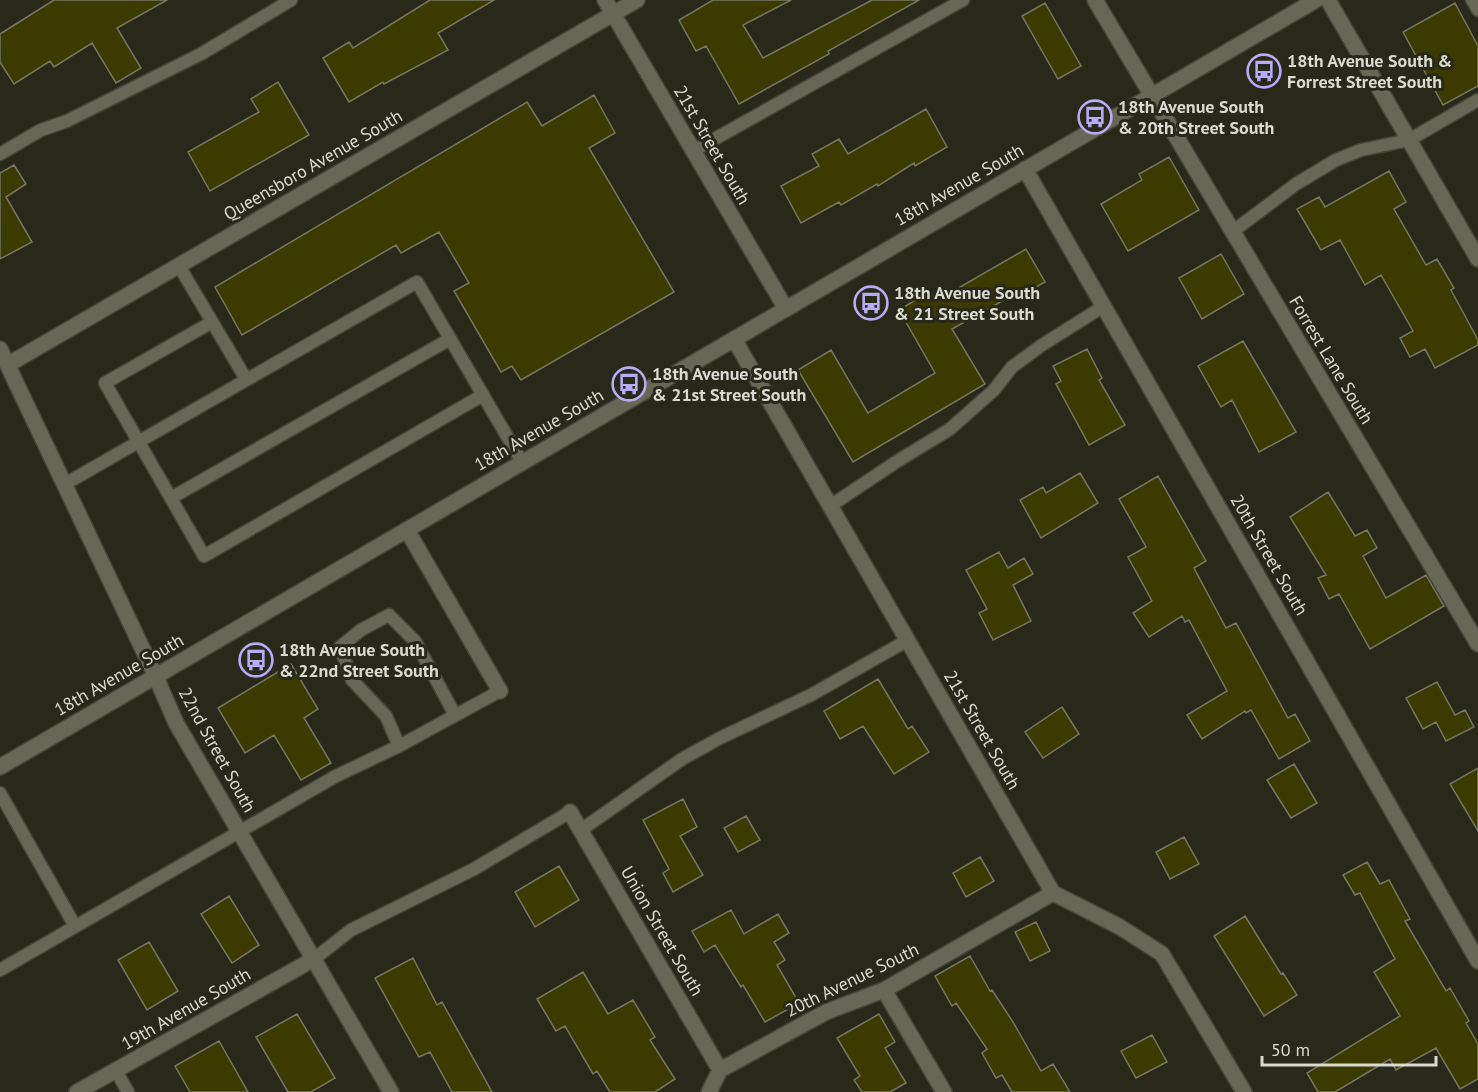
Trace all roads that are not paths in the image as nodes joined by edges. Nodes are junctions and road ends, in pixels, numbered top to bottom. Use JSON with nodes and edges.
{"nodes":[{"id":1,"x":291,"y":0,"type":"edge"},
{"id":2,"x":637,"y":0,"type":"edge"},
{"id":3,"x":963,"y":0,"type":"edge"},
{"id":4,"x":1095,"y":0,"type":"edge"},
{"id":5,"x":1316,"y":0,"type":"edge"},
{"id":6,"x":1328,"y":0,"type":"edge"},
{"id":7,"x":1472,"y":0,"type":"edge"},
{"id":8,"x":609,"y":7,"type":"edge"},
{"id":9,"x":1478,"y":10,"type":"edge"},
{"id":10,"x":1151,"y":96,"type":"junction"},
{"id":11,"x":1478,"y":100,"type":"edge"},
{"id":12,"x":1409,"y":140,"type":"junction"},
{"id":13,"x":693,"y":151,"type":"junction"},
{"id":14,"x":0,"y":154,"type":"edge"},
{"id":15,"x":1026,"y":169,"type":"junction"},
{"id":16,"x":1232,"y":232,"type":"junction"},
{"id":17,"x":1478,"y":259,"type":"edge"},
{"id":18,"x":179,"y":266,"type":"junction"},
{"id":19,"x":1104,"y":306,"type":"junction"},
{"id":20,"x":786,"y":309,"type":"junction"},
{"id":21,"x":212,"y":322,"type":"junction"},
{"id":22,"x":450,"y":339,"type":"junction"},
{"id":23,"x":734,"y":339,"type":"junction"},
{"id":24,"x":0,"y":350,"type":"edge"},
{"id":25,"x":4,"y":367,"type":"edge"},
{"id":26,"x":246,"y":379,"type":"junction"},
{"id":27,"x":483,"y":395,"type":"junction"},
{"id":28,"x":138,"y":441,"type":"junction"},
{"id":29,"x":522,"y":462,"type":"junction"},
{"id":30,"x":65,"y":484,"type":"junction"},
{"id":31,"x":171,"y":498,"type":"junction"},
{"id":32,"x":830,"y":506,"type":"junction"},
{"id":33,"x":407,"y":530,"type":"junction"},
{"id":34,"x":908,"y":640,"type":"junction"},
{"id":35,"x":1478,"y":645,"type":"edge"},
{"id":36,"x":156,"y":677,"type":"junction"},
{"id":37,"x":500,"y":691,"type":"joint"},
{"id":38,"x":455,"y":715,"type":"junction"},
{"id":39,"x":399,"y":746,"type":"junction"},
{"id":40,"x":0,"y":768,"type":"edge"},
{"id":41,"x":0,"y":793,"type":"edge"},
{"id":42,"x":570,"y":812,"type":"joint"},
{"id":43,"x":581,"y":830,"type":"junction"},
{"id":44,"x":239,"y":831,"type":"junction"},
{"id":45,"x":1053,"y":893,"type":"junction"},
{"id":46,"x":75,"y":926,"type":"junction"},
{"id":47,"x":314,"y":959,"type":"junction"},
{"id":48,"x":1478,"y":961,"type":"edge"},
{"id":49,"x":0,"y":970,"type":"edge"},
{"id":50,"x":884,"y":990,"type":"junction"},
{"id":51,"x":720,"y":1070,"type":"junction"},
{"id":52,"x":116,"y":1071,"type":"junction"},
{"id":53,"x":77,"y":1092,"type":"edge"},
{"id":54,"x":128,"y":1092,"type":"edge"},
{"id":55,"x":392,"y":1092,"type":"edge"},
{"id":56,"x":709,"y":1092,"type":"edge"},
{"id":57,"x":944,"y":1092,"type":"edge"},
{"id":58,"x":1244,"y":1092,"type":"edge"}],
"edges":[{"from":1,"to":14,"type":"lane"},
{"from":2,"to":8,"type":"street","name":"Queensboro Avenue South"},
{"from":3,"to":13,"type":"lane"},
{"from":4,"to":10,"type":"street"},
{"from":5,"to":10,"type":"street","name":"18th Avenue South"},
{"from":6,"to":12,"type":"street"},
{"from":7,"to":9,"type":"lane"},
{"from":8,"to":13,"type":"street","name":"21st Street South"},
{"from":8,"to":18,"type":"street","name":"Queensboro Avenue South"},
{"from":10,"to":15,"type":"street","name":"18th Avenue South"},
{"from":10,"to":16,"type":"street","name":"Forrest Lane South"},
{"from":11,"to":12,"type":"lane"},
{"from":12,"to":16,"type":"lane"},
{"from":12,"to":17,"type":"street"},
{"from":13,"to":20,"type":"street","name":"21st Street South"},
{"from":15,"to":19,"type":"street","name":"20th Street South"},
{"from":15,"to":20,"type":"street","name":"18th Avenue South"},
{"from":16,"to":35,"type":"street","name":"Forrest Lane South"},
{"from":18,"to":21,"type":"lane"},
{"from":18,"to":25,"type":"street","name":"Queensboro Avenue South"},
{"from":19,"to":32,"type":"lane"},
{"from":19,"to":48,"type":"street","name":"20th Street South"},
{"from":20,"to":23,"type":"street","name":"18th Avenue South"},
{"from":21,"to":26,"type":"lane"},
{"from":21,"to":28,"type":"lane"},
{"from":22,"to":26,"type":"lane"},
{"from":22,"to":27,"type":"lane"},
{"from":22,"to":31,"type":"lane"},
{"from":23,"to":29,"type":"street","name":"18th Avenue South"},
{"from":23,"to":32,"type":"street","name":"21st Street South"},
{"from":24,"to":25,"type":"street","name":"22nd Street South"},
{"from":25,"to":30,"type":"street","name":"22nd Street South"},
{"from":26,"to":28,"type":"lane"},
{"from":27,"to":29,"type":"lane"},
{"from":27,"to":31,"type":"lane"},
{"from":28,"to":30,"type":"lane"},
{"from":28,"to":31,"type":"lane"},
{"from":29,"to":33,"type":"street","name":"18th Avenue South"},
{"from":30,"to":36,"type":"street","name":"22nd Street South"},
{"from":32,"to":34,"type":"street","name":"21st Street South"},
{"from":33,"to":36,"type":"street","name":"18th Avenue South"},
{"from":33,"to":37,"type":"street"},
{"from":34,"to":43,"type":"lane"},
{"from":34,"to":45,"type":"street","name":"21st Street South"},
{"from":36,"to":40,"type":"street","name":"18th Avenue South"},
{"from":36,"to":44,"type":"street","name":"22nd Street South"},
{"from":37,"to":38,"type":"lane"},
{"from":38,"to":39,"type":"lane"},
{"from":38,"to":39,"type":"lane"},
{"from":39,"to":44,"type":"lane"},
{"from":41,"to":46,"type":"lane"},
{"from":42,"to":43,"type":"street","name":"Union Street South"},
{"from":42,"to":47,"type":"lane"},
{"from":43,"to":51,"type":"street","name":"Union Street South"},
{"from":44,"to":46,"type":"lane"},
{"from":44,"to":47,"type":"street","name":"22nd Street South"},
{"from":45,"to":50,"type":"street","name":"20th Avenue South"},
{"from":45,"to":58,"type":"street"},
{"from":46,"to":49,"type":"lane"},
{"from":47,"to":52,"type":"street","name":"19th Avenue South"},
{"from":47,"to":55,"type":"street","name":"22nd Street South"},
{"from":50,"to":51,"type":"street","name":"20th Avenue South"},
{"from":50,"to":57,"type":"street"},
{"from":51,"to":56,"type":"street"},
{"from":52,"to":53,"type":"street","name":"19th Avenue South"},
{"from":52,"to":54,"type":"lane"}]}
